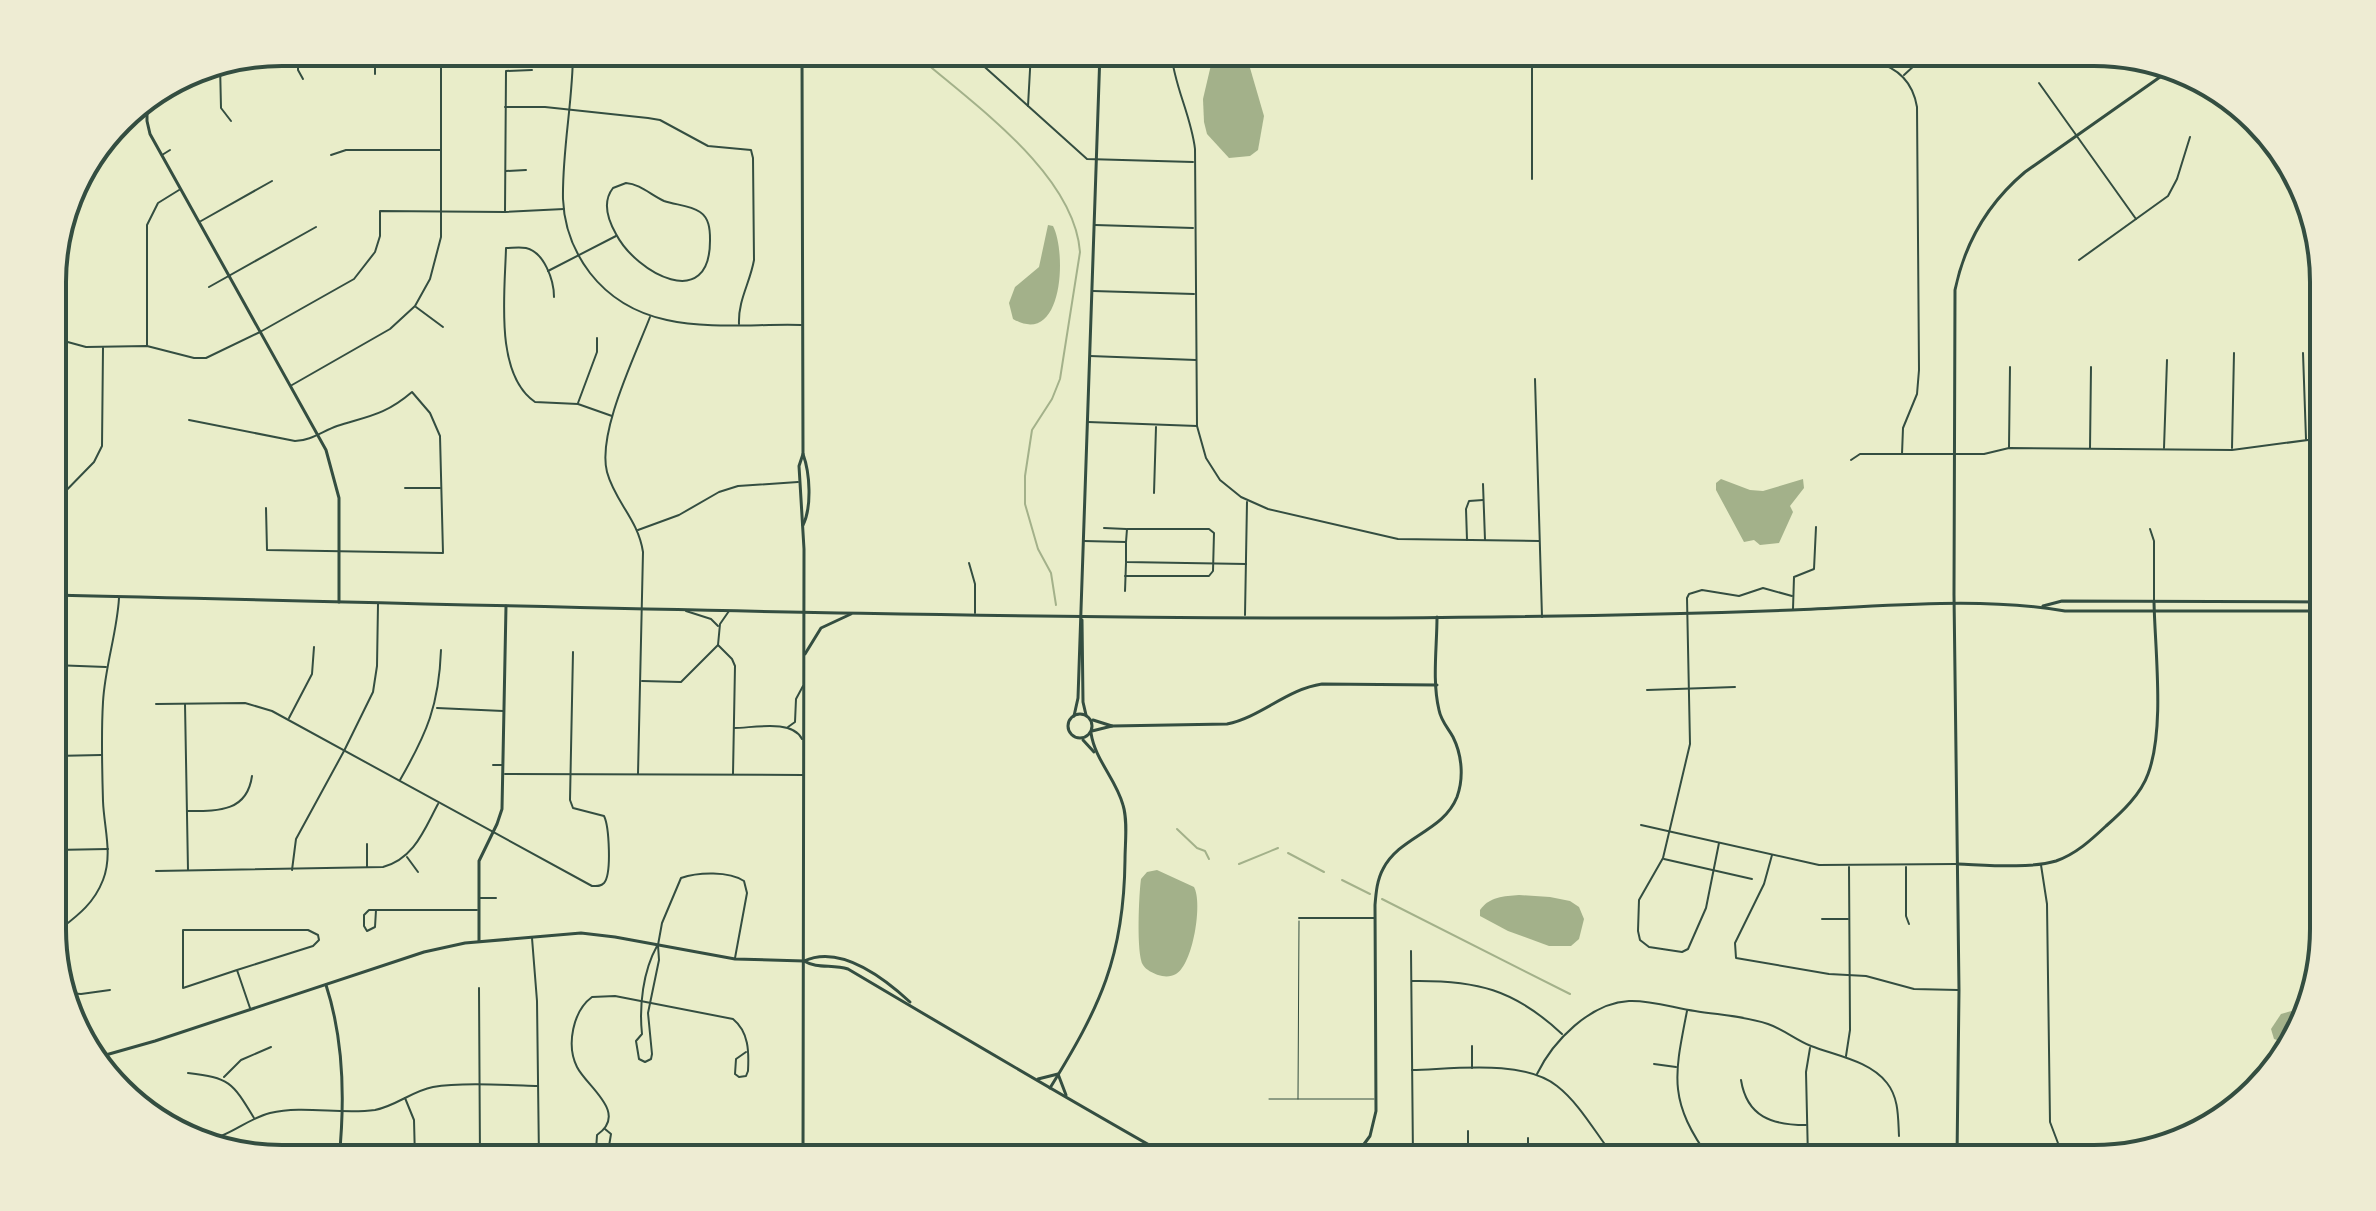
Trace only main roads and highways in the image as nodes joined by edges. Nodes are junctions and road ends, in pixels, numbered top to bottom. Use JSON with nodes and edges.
{"nodes":[{"id":1,"x":802,"y":66,"type":"edge"},
{"id":2,"x":1099,"y":66,"type":"edge"},
{"id":3,"x":2161,"y":76,"type":"edge"},
{"id":4,"x":147,"y":114,"type":"edge"},
{"id":5,"x":803,"y":454,"type":"junction"},
{"id":6,"x":803,"y":525,"type":"junction"},
{"id":7,"x":66,"y":595,"type":"edge"},
{"id":8,"x":339,"y":602,"type":"junction"},
{"id":9,"x":2154,"y":602,"type":"junction"},
{"id":10,"x":2310,"y":602,"type":"edge"},
{"id":11,"x":1954,"y":604,"type":"junction"},
{"id":12,"x":506,"y":606,"type":"junction"},
{"id":13,"x":2039,"y":607,"type":"junction"},
{"id":14,"x":2154,"y":611,"type":"junction"},
{"id":15,"x":2310,"y":611,"type":"edge"},
{"id":16,"x":804,"y":613,"type":"junction"},
{"id":17,"x":852,"y":613,"type":"junction"},
{"id":18,"x":1081,"y":616,"type":"junction"},
{"id":19,"x":1437,"y":617,"type":"junction"},
{"id":20,"x":803,"y":657,"type":"junction"},
{"id":21,"x":1437,"y":685,"type":"junction"},
{"id":22,"x":1086,"y":715,"type":"junction"},
{"id":23,"x":1074,"y":716,"type":"junction"},
{"id":24,"x":1090,"y":719,"type":"junction"},
{"id":25,"x":1112,"y":726,"type":"junction"},
{"id":26,"x":1091,"y":732,"type":"junction"},
{"id":27,"x":1081,"y":738,"type":"junction"},
{"id":28,"x":1096,"y":755,"type":"junction"},
{"id":29,"x":1958,"y":864,"type":"junction"},
{"id":30,"x":479,"y":941,"type":"junction"},
{"id":31,"x":804,"y":961,"type":"junction"},
{"id":32,"x":326,"y":984,"type":"junction"},
{"id":33,"x":916,"y":1007,"type":"junction"},
{"id":34,"x":107,"y":1055,"type":"edge"},
{"id":35,"x":1058,"y":1074,"type":"junction"},
{"id":36,"x":1035,"y":1079,"type":"junction"},
{"id":37,"x":1050,"y":1088,"type":"junction"},
{"id":38,"x":1068,"y":1098,"type":"junction"},
{"id":39,"x":339,"y":1145,"type":"edge"},
{"id":40,"x":803,"y":1145,"type":"edge"},
{"id":41,"x":1150,"y":1145,"type":"edge"},
{"id":42,"x":1363,"y":1145,"type":"edge"},
{"id":43,"x":1957,"y":1145,"type":"edge"}],
"edges":[{"from":1,"to":5,"type":"main road"},
{"from":2,"to":18,"type":"main road"},
{"from":3,"to":11,"type":"main road"},
{"from":4,"to":8,"type":"main road"},
{"from":5,"to":6,"type":"main road"},
{"from":5,"to":6,"type":"main road"},
{"from":6,"to":16,"type":"main road"},
{"from":7,"to":8,"type":"main road"},
{"from":8,"to":12,"type":"main road"},
{"from":9,"to":10,"type":"main road"},
{"from":9,"to":13,"type":"main road"},
{"from":9,"to":14,"type":"main road"},
{"from":11,"to":13,"type":"main road"},
{"from":11,"to":19,"type":"main road"},
{"from":11,"to":29,"type":"main road"},
{"from":12,"to":16,"type":"main road"},
{"from":12,"to":30,"type":"main road"},
{"from":13,"to":14,"type":"main road"},
{"from":14,"to":15,"type":"main road"},
{"from":14,"to":29,"type":"main road"},
{"from":16,"to":17,"type":"main road"},
{"from":16,"to":20,"type":"main road"},
{"from":17,"to":18,"type":"main road"},
{"from":17,"to":20,"type":"main road"},
{"from":18,"to":19,"type":"main road"},
{"from":18,"to":22,"type":"main road"},
{"from":18,"to":23,"type":"main road"},
{"from":19,"to":21,"type":"main road"},
{"from":20,"to":31,"type":"main road"},
{"from":21,"to":25,"type":"main road"},
{"from":21,"to":42,"type":"main road"},
{"from":22,"to":23,"type":"main road"},
{"from":22,"to":24,"type":"main road"},
{"from":23,"to":27,"type":"main road"},
{"from":24,"to":25,"type":"main road"},
{"from":24,"to":26,"type":"main road"},
{"from":25,"to":26,"type":"main road"},
{"from":26,"to":27,"type":"main road"},
{"from":26,"to":28,"type":"main road"},
{"from":27,"to":28,"type":"main road"},
{"from":28,"to":35,"type":"main road"},
{"from":29,"to":43,"type":"main road"},
{"from":30,"to":31,"type":"main road"},
{"from":30,"to":32,"type":"main road"},
{"from":31,"to":33,"type":"main road"},
{"from":31,"to":33,"type":"main road"},
{"from":31,"to":40,"type":"main road"},
{"from":32,"to":34,"type":"main road"},
{"from":32,"to":39,"type":"main road"},
{"from":33,"to":36,"type":"main road"},
{"from":35,"to":36,"type":"main road"},
{"from":35,"to":37,"type":"main road"},
{"from":35,"to":38,"type":"main road"},
{"from":36,"to":37,"type":"main road"},
{"from":37,"to":38,"type":"main road"},
{"from":38,"to":41,"type":"main road"}]}
